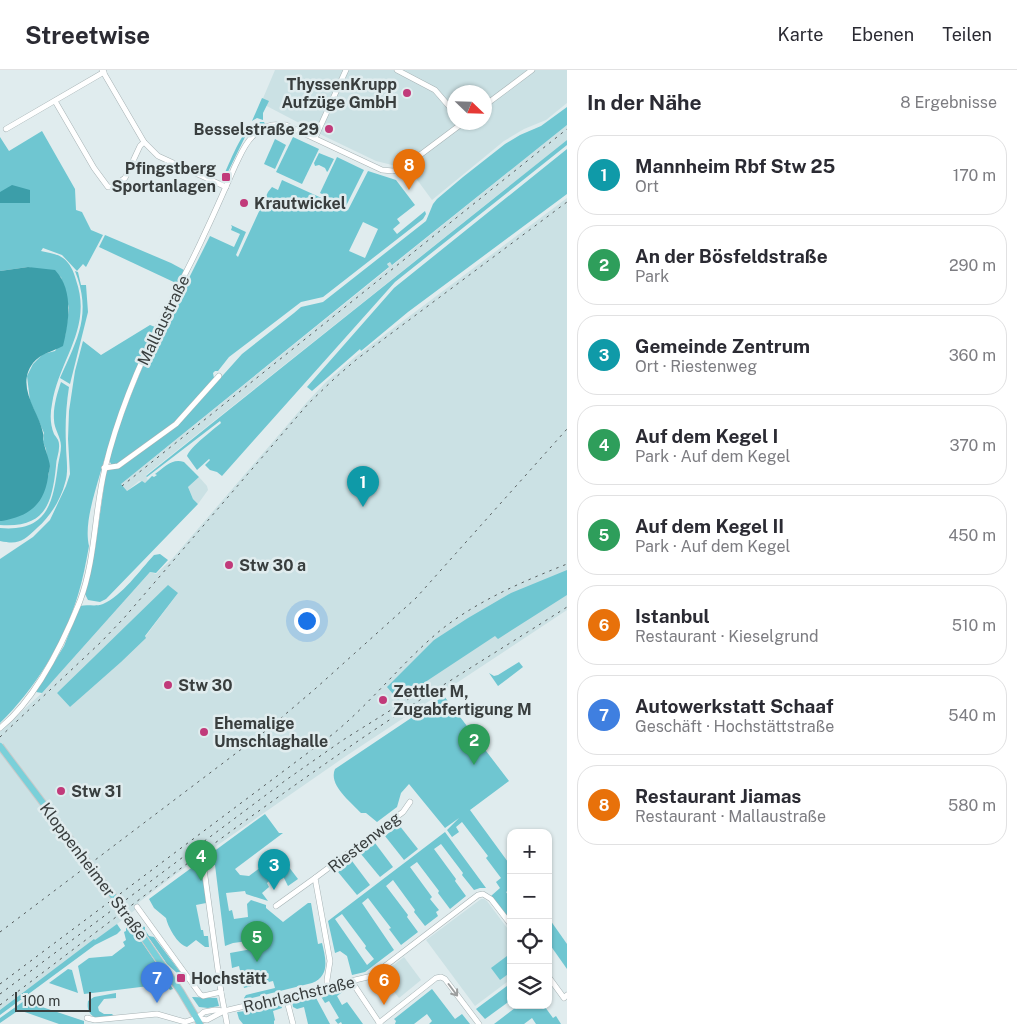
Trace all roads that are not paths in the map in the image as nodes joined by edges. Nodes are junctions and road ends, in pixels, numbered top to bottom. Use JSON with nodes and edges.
{"nodes":[{"id":1,"x":346,"y":70,"type":"edge"},
{"id":2,"x":397,"y":70,"type":"edge"},
{"id":3,"x":532,"y":70,"type":"edge"},
{"id":4,"x":103,"y":71,"type":"edge"},
{"id":5,"x":492,"y":100,"type":"edge"},
{"id":6,"x":55,"y":101,"type":"junction"},
{"id":7,"x":447,"y":104,"type":"edge"},
{"id":8,"x":6,"y":129,"type":"dead end"},
{"id":9,"x":454,"y":130,"type":"edge"},
{"id":10,"x":315,"y":138,"type":"junction"},
{"id":11,"x":144,"y":142,"type":"junction"},
{"id":12,"x":226,"y":187,"type":"junction"},
{"id":13,"x":220,"y":376,"type":"dead end"},
{"id":14,"x":104,"y":468,"type":"junction"},
{"id":15,"x":0,"y":728,"type":"edge"},
{"id":16,"x":0,"y":746,"type":"edge"},
{"id":17,"x":410,"y":802,"type":"dead end"},
{"id":18,"x":204,"y":869,"type":"dead end"},
{"id":19,"x":315,"y":878,"type":"junction"},
{"id":20,"x":276,"y":906,"type":"dead end"},
{"id":21,"x":137,"y":907,"type":"dead end"},
{"id":22,"x":507,"y":920,"type":"edge"},
{"id":23,"x":352,"y":982,"type":"junction"},
{"id":24,"x":552,"y":982,"type":"edge"},
{"id":25,"x":327,"y":986,"type":"junction"},
{"id":26,"x":221,"y":992,"type":"junction"},
{"id":27,"x":567,"y":995,"type":"edge"},
{"id":28,"x":195,"y":996,"type":"dead end"},
{"id":29,"x":203,"y":996,"type":"junction"},
{"id":30,"x":286,"y":997,"type":"junction"},
{"id":31,"x":224,"y":1011,"type":"junction"},
{"id":32,"x":88,"y":1018,"type":"dead end"},
{"id":33,"x":213,"y":1018,"type":"junction"},
{"id":34,"x":199,"y":1021,"type":"edge"},
{"id":35,"x":379,"y":1023,"type":"edge"},
{"id":36,"x":210,"y":1024,"type":"edge"},
{"id":37,"x":227,"y":1024,"type":"edge"},
{"id":38,"x":293,"y":1024,"type":"edge"},
{"id":39,"x":479,"y":1024,"type":"edge"}],
"edges":[{"from":1,"to":10,"type":"street"},
{"from":2,"to":7,"type":"street"},
{"from":3,"to":5,"type":"street"},
{"from":4,"to":6,"type":"street"},
{"from":4,"to":11,"type":"street"},
{"from":6,"to":8,"type":"street"},
{"from":6,"to":11,"type":"street"},
{"from":9,"to":10,"type":"street","name":"Mallaustraße"},
{"from":10,"to":12,"type":"street","name":"Mallaustraße"},
{"from":11,"to":12,"type":"street"},
{"from":12,"to":14,"type":"street","name":"Mallaustraße"},
{"from":13,"to":14,"type":"street"},
{"from":14,"to":15,"type":"street","name":"Mallaustraße"},
{"from":16,"to":34,"type":"main road","name":"Kloppenheimer Straße","bridge":true},
{"from":17,"to":19,"type":"street","name":"Riestenweg"},
{"from":18,"to":26,"type":"street"},
{"from":19,"to":20,"type":"street","name":"Riestenweg"},
{"from":19,"to":25,"type":"street","name":"Riestenweg"},
{"from":21,"to":29,"type":"street"},
{"from":22,"to":23,"type":"street","name":"Rohrlachstraße"},
{"from":23,"to":25,"type":"street","name":"Rohrlachstraße"},
{"from":23,"to":35,"type":"street"},
{"from":24,"to":27,"type":"street"},
{"from":25,"to":30,"type":"street","name":"Rohrlachstraße"},
{"from":26,"to":29,"type":"street"},
{"from":26,"to":31,"type":"street"},
{"from":28,"to":29,"type":"street"},
{"from":30,"to":31,"type":"street","name":"Rohrlachstraße"},
{"from":30,"to":38,"type":"street"},
{"from":31,"to":33,"type":"street","name":"Rohrlachstraße"},
{"from":31,"to":34,"type":"street","name":"Rohrlachstraße"},
{"from":31,"to":37,"type":"street"},
{"from":32,"to":34,"type":"street"},
{"from":33,"to":34,"type":"street"},
{"from":33,"to":36,"type":"street"},
{"from":35,"to":39,"type":"street","one_way":true}]}
